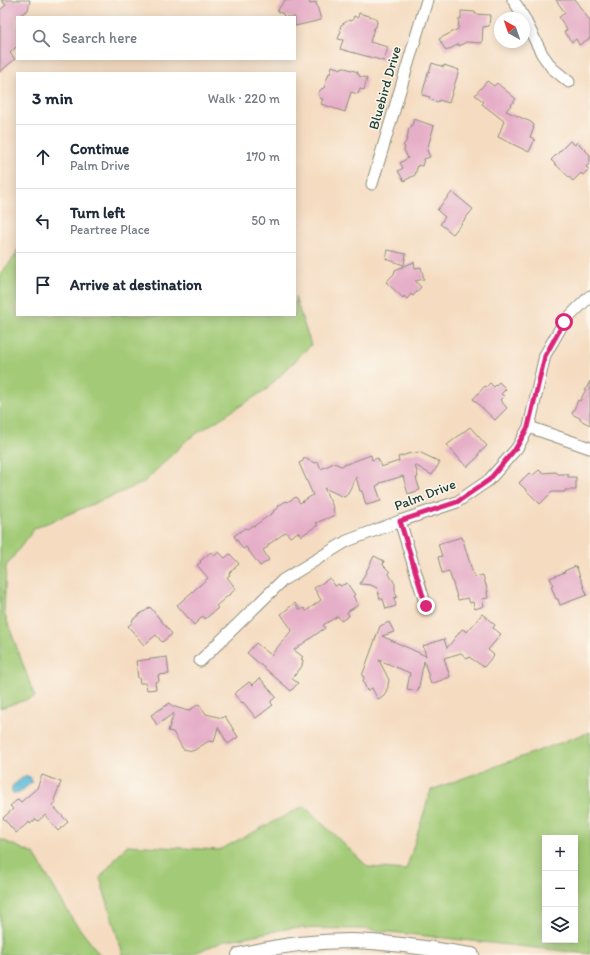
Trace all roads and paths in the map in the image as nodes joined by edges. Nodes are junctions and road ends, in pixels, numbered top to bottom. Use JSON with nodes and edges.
{"nodes":[{"id":1,"x":427,"y":0,"type":"edge"},
{"id":2,"x":513,"y":0,"type":"edge"},
{"id":3,"x":521,"y":12,"type":"edge"},
{"id":4,"x":530,"y":30,"type":"edge"},
{"id":5,"x":569,"y":82,"type":"dead end"},
{"id":6,"x":372,"y":184,"type":"dead end"},
{"id":7,"x":590,"y":296,"type":"edge"},
{"id":8,"x":528,"y":427,"type":"junction"},
{"id":9,"x":590,"y":448,"type":"edge"},
{"id":10,"x":400,"y":521,"type":"junction"},
{"id":11,"x":426,"y":606,"type":"dead end"},
{"id":12,"x":200,"y":661,"type":"dead end"},
{"id":13,"x":239,"y":955,"type":"edge"},
{"id":14,"x":472,"y":955,"type":"edge"}],
"edges":[{"from":1,"to":6,"type":"street","name":"Bluebird Drive"},
{"from":2,"to":3,"type":"street"},
{"from":4,"to":5,"type":"street"},
{"from":7,"to":8,"type":"street","name":"Palm Drive"},
{"from":8,"to":9,"type":"street"},
{"from":8,"to":10,"type":"street","name":"Palm Drive"},
{"from":10,"to":11,"type":"street"},
{"from":10,"to":12,"type":"street","name":"Palm Drive"},
{"from":13,"to":14,"type":"main road"}]}
